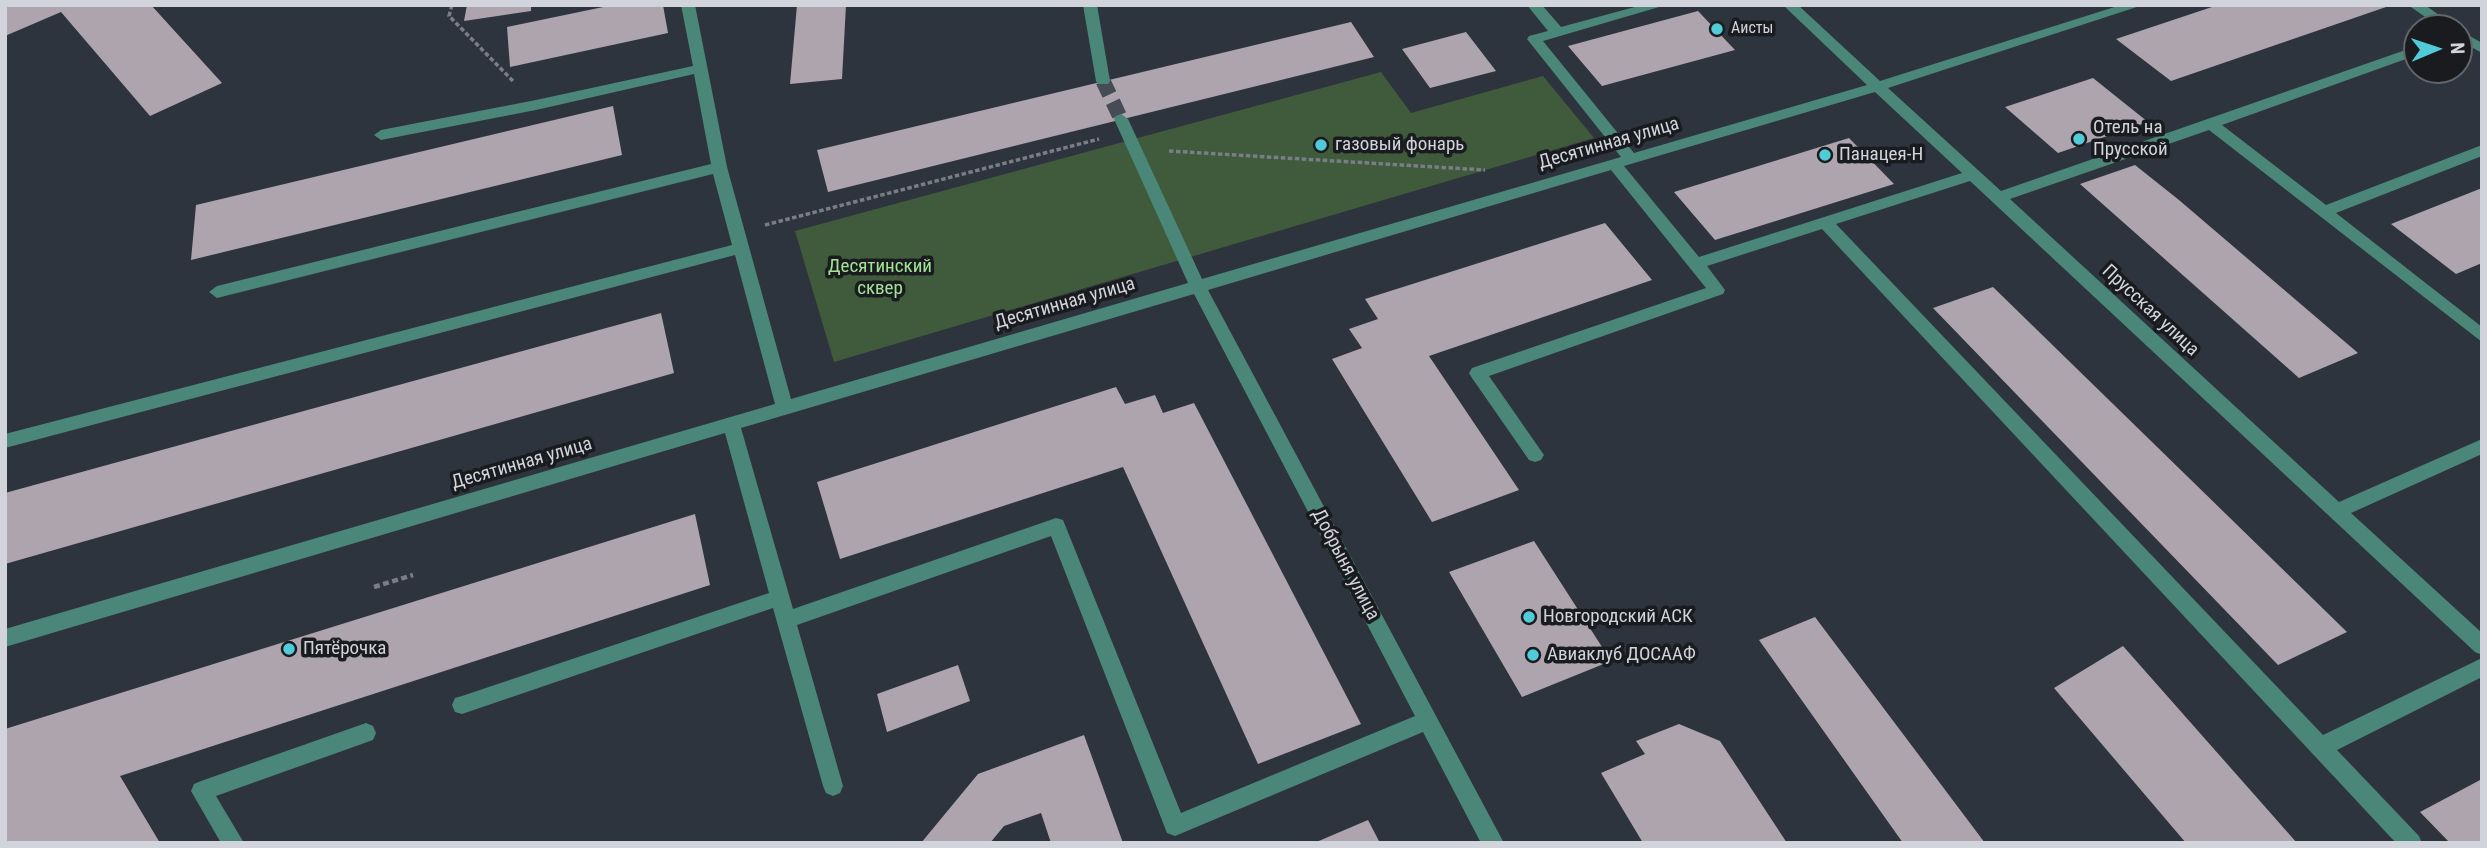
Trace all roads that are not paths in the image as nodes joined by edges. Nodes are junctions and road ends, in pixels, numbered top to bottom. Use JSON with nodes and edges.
{"nodes":[{"id":1,"x":688,"y":5,"type":"edge"},
{"id":2,"x":1090,"y":5,"type":"edge"},
{"id":3,"x":1534,"y":5,"type":"edge"},
{"id":4,"x":1659,"y":5,"type":"edge"},
{"id":5,"x":1790,"y":5,"type":"edge"},
{"id":6,"x":2136,"y":5,"type":"edge"},
{"id":7,"x":1557,"y":32,"type":"junction"},
{"id":8,"x":2403,"y":55,"type":"edge"},
{"id":9,"x":698,"y":69,"type":"junction"},
{"id":10,"x":1103,"y":80,"type":"tunnel mouth"},
{"id":11,"x":1877,"y":87,"type":"junction"},
{"id":12,"x":2211,"y":124,"type":"junction"},
{"id":13,"x":1124,"y":125,"type":"tunnel mouth"},
{"id":14,"x":381,"y":135,"type":"dead end"},
{"id":15,"x":2482,"y":150,"type":"edge"},
{"id":16,"x":1632,"y":159,"type":"junction"},
{"id":17,"x":1614,"y":164,"type":"junction"},
{"id":18,"x":719,"y":167,"type":"junction"},
{"id":19,"x":1971,"y":175,"type":"junction"},
{"id":20,"x":1997,"y":198,"type":"junction"},
{"id":21,"x":2324,"y":212,"type":"junction"},
{"id":22,"x":1826,"y":223,"type":"junction"},
{"id":23,"x":740,"y":240,"type":"junction"},
{"id":24,"x":1696,"y":264,"type":"junction"},
{"id":25,"x":1198,"y":287,"type":"junction"},
{"id":26,"x":217,"y":292,"type":"dead end"},
{"id":27,"x":2482,"y":335,"type":"edge"},
{"id":28,"x":785,"y":408,"type":"junction"},
{"id":29,"x":731,"y":424,"type":"junction"},
{"id":30,"x":5,"y":441,"type":"edge"},
{"id":31,"x":2482,"y":446,"type":"edge"},
{"id":32,"x":1535,"y":455,"type":"dead end"},
{"id":33,"x":2336,"y":512,"type":"junction"},
{"id":34,"x":781,"y":597,"type":"junction"},
{"id":35,"x":787,"y":620,"type":"junction"},
{"id":36,"x":5,"y":638,"type":"edge"},
{"id":37,"x":2482,"y":646,"type":"edge"},
{"id":38,"x":2482,"y":667,"type":"edge"},
{"id":39,"x":462,"y":705,"type":"dead end"},
{"id":40,"x":1428,"y":720,"type":"junction"},
{"id":41,"x":366,"y":733,"type":"dead end"},
{"id":42,"x":2321,"y":747,"type":"junction"},
{"id":43,"x":833,"y":786,"type":"dead end"},
{"id":44,"x":233,"y":843,"type":"edge"},
{"id":45,"x":1493,"y":843,"type":"edge"},
{"id":46,"x":2411,"y":843,"type":"edge"}],
"edges":[{"from":1,"to":9,"type":"street"},
{"from":2,"to":10,"type":"street"},
{"from":3,"to":7,"type":"street"},
{"from":4,"to":7,"type":"street"},
{"from":5,"to":11,"type":"street","name":"Прусская улица"},
{"from":6,"to":11,"type":"street","name":"Десятинная улица"},
{"from":7,"to":16,"type":"street"},
{"from":8,"to":12,"type":"street"},
{"from":9,"to":14,"type":"street"},
{"from":9,"to":18,"type":"street"},
{"from":11,"to":16,"type":"street","name":"Десятинная улица"},
{"from":11,"to":19,"type":"street","name":"Прусская улица"},
{"from":12,"to":20,"type":"street"},
{"from":12,"to":21,"type":"street"},
{"from":13,"to":25,"type":"street","name":"Добрыня улица"},
{"from":15,"to":21,"type":"street"},
{"from":16,"to":17,"type":"street","name":"Десятинная улица"},
{"from":17,"to":24,"type":"street"},
{"from":17,"to":25,"type":"street","name":"Десятинная улица"},
{"from":18,"to":23,"type":"street"},
{"from":18,"to":26,"type":"street"},
{"from":19,"to":20,"type":"street","name":"Прусская улица"},
{"from":19,"to":22,"type":"street"},
{"from":20,"to":33,"type":"street","name":"Прусская улица"},
{"from":21,"to":27,"type":"street"},
{"from":22,"to":24,"type":"street"},
{"from":22,"to":42,"type":"street"},
{"from":23,"to":28,"type":"street"},
{"from":23,"to":30,"type":"street"},
{"from":24,"to":32,"type":"street"},
{"from":25,"to":28,"type":"street","name":"Десятинная улица"},
{"from":25,"to":40,"type":"street","name":"Добрыня улица"},
{"from":28,"to":29,"type":"street","name":"Десятинная улица"},
{"from":29,"to":34,"type":"street"},
{"from":29,"to":36,"type":"street","name":"Десятинная улица"},
{"from":31,"to":33,"type":"street"},
{"from":33,"to":37,"type":"street","name":"Прусская улица"},
{"from":34,"to":35,"type":"street"},
{"from":34,"to":39,"type":"street"},
{"from":35,"to":40,"type":"street"},
{"from":35,"to":43,"type":"street"},
{"from":38,"to":42,"type":"street"},
{"from":40,"to":45,"type":"street","name":"Добрыня улица"},
{"from":41,"to":44,"type":"street"},
{"from":42,"to":46,"type":"street"}]}
